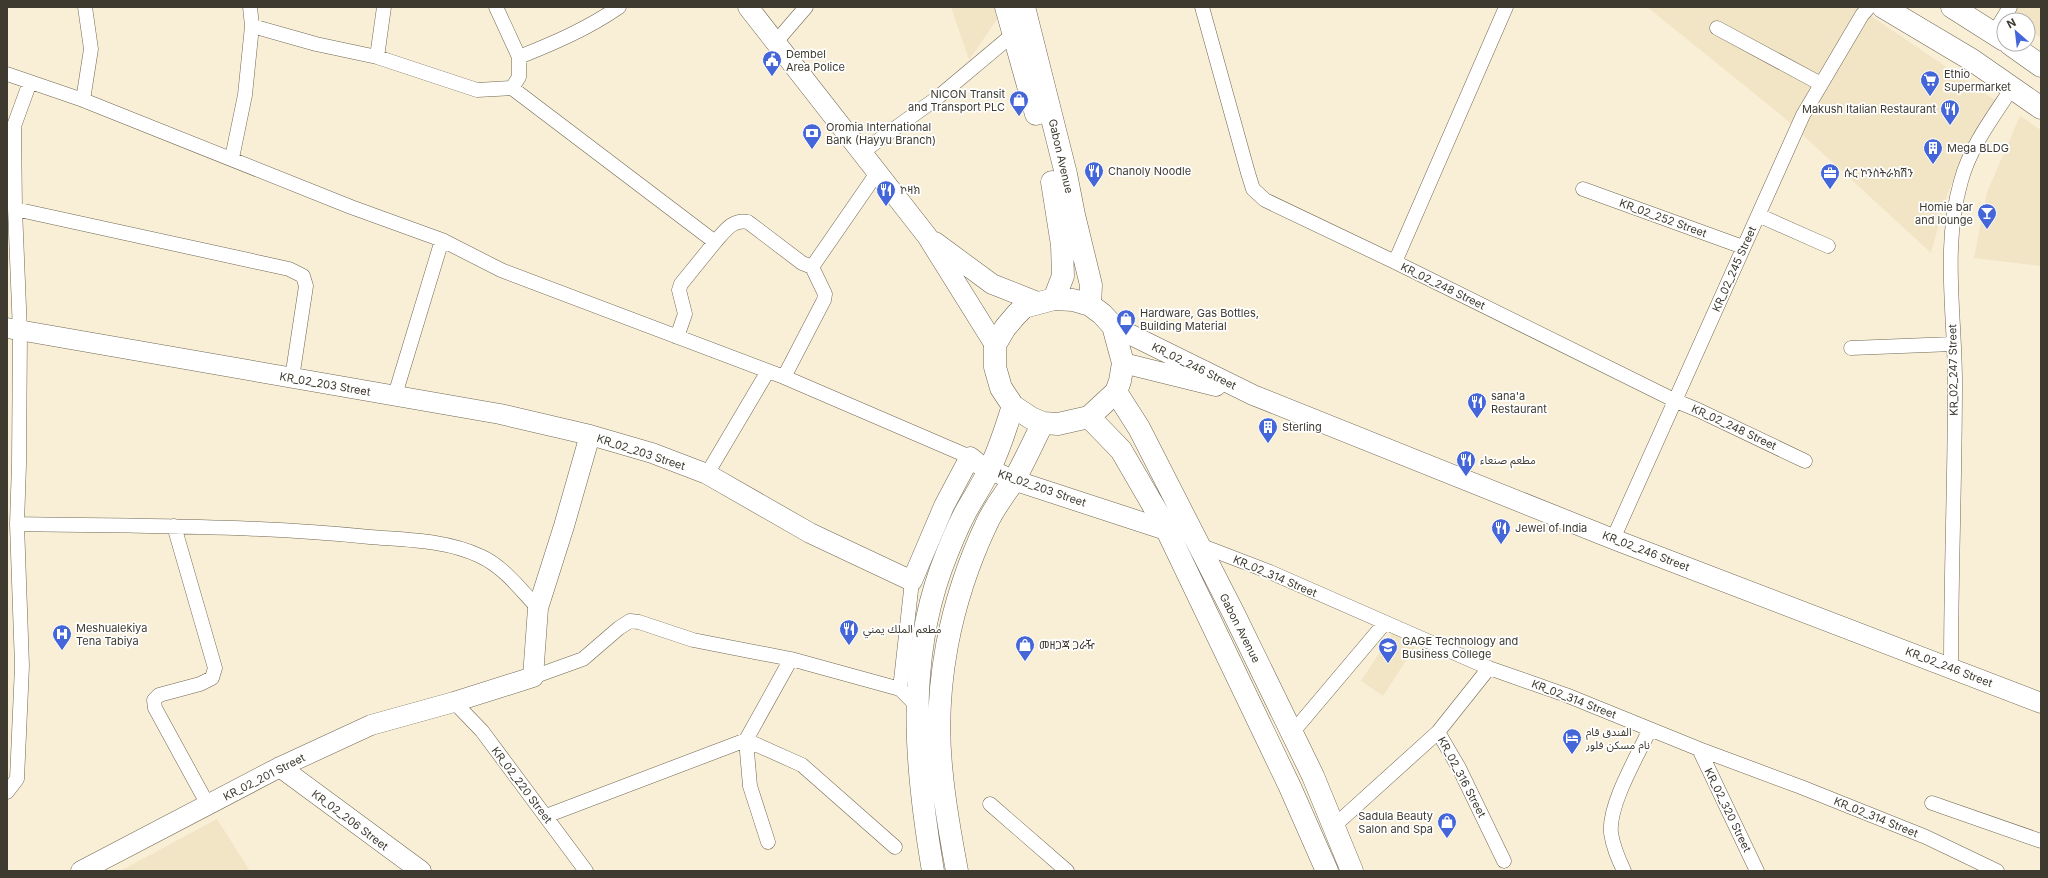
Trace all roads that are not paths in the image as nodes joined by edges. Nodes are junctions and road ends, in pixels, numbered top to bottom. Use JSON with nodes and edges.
{"nodes":[{"id":1,"x":85,"y":7,"type":"edge"},
{"id":2,"x":250,"y":7,"type":"edge"},
{"id":3,"x":384,"y":7,"type":"edge"},
{"id":4,"x":496,"y":7,"type":"edge"},
{"id":5,"x":619,"y":7,"type":"edge"},
{"id":6,"x":748,"y":7,"type":"edge"},
{"id":7,"x":806,"y":7,"type":"edge"},
{"id":8,"x":1006,"y":7,"type":"edge"},
{"id":9,"x":1202,"y":7,"type":"edge"},
{"id":10,"x":1506,"y":7,"type":"edge"},
{"id":11,"x":1870,"y":7,"type":"edge"},
{"id":12,"x":1883,"y":7,"type":"edge"},
{"id":13,"x":1952,"y":7,"type":"edge"},
{"id":14,"x":1022,"y":21,"type":"edge"},
{"id":15,"x":252,"y":26,"type":"junction"},
{"id":16,"x":1717,"y":28,"type":"dead end"},
{"id":17,"x":1996,"y":35,"type":"edge"},
{"id":18,"x":775,"y":43,"type":"junction"},
{"id":19,"x":2021,"y":52,"type":"edge"},
{"id":20,"x":377,"y":57,"type":"junction"},
{"id":21,"x":519,"y":57,"type":"junction"},
{"id":22,"x":2041,"y":66,"type":"edge"},
{"id":23,"x":7,"y":74,"type":"edge"},
{"id":24,"x":30,"y":82,"type":"junction"},
{"id":25,"x":1821,"y":84,"type":"junction"},
{"id":26,"x":512,"y":88,"type":"junction"},
{"id":27,"x":2012,"y":88,"type":"junction"},
{"id":28,"x":83,"y":100,"type":"junction"},
{"id":29,"x":2041,"y":108,"type":"edge"},
{"id":30,"x":861,"y":153,"type":"junction"},
{"id":31,"x":232,"y":158,"type":"junction"},
{"id":32,"x":878,"y":173,"type":"junction"},
{"id":33,"x":1583,"y":189,"type":"dead end"},
{"id":34,"x":15,"y":209,"type":"junction"},
{"id":35,"x":1758,"y":215,"type":"junction"},
{"id":36,"x":927,"y":236,"type":"junction"},
{"id":37,"x":442,"y":240,"type":"junction"},
{"id":38,"x":715,"y":242,"type":"junction"},
{"id":39,"x":1828,"y":246,"type":"dead end"},
{"id":40,"x":1743,"y":247,"type":"junction"},
{"id":41,"x":1395,"y":262,"type":"junction"},
{"id":42,"x":812,"y":267,"type":"junction"},
{"id":43,"x":1047,"y":301,"type":"junction"},
{"id":44,"x":1090,"y":305,"type":"junction"},
{"id":45,"x":1113,"y":326,"type":"junction"},
{"id":46,"x":13,"y":330,"type":"edge"},
{"id":47,"x":677,"y":336,"type":"junction"},
{"id":48,"x":1954,"y":344,"type":"junction"},
{"id":49,"x":995,"y":346,"type":"junction"},
{"id":50,"x":1851,"y":348,"type":"dead end"},
{"id":51,"x":1123,"y":363,"type":"junction"},
{"id":52,"x":768,"y":371,"type":"junction"},
{"id":53,"x":784,"y":377,"type":"junction"},
{"id":54,"x":292,"y":378,"type":"junction"},
{"id":55,"x":1116,"y":392,"type":"junction"},
{"id":56,"x":1253,"y":395,"type":"junction"},
{"id":57,"x":395,"y":396,"type":"junction"},
{"id":58,"x":1676,"y":401,"type":"junction"},
{"id":59,"x":1013,"y":406,"type":"junction"},
{"id":60,"x":1089,"y":417,"type":"junction"},
{"id":61,"x":1043,"y":423,"type":"junction"},
{"id":62,"x":590,"y":435,"type":"junction"},
{"id":63,"x":970,"y":457,"type":"junction"},
{"id":64,"x":1805,"y":461,"type":"dead end"},
{"id":65,"x":13,"y":464,"type":"edge"},
{"id":66,"x":990,"y":470,"type":"junction"},
{"id":67,"x":707,"y":474,"type":"junction"},
{"id":68,"x":1014,"y":480,"type":"junction"},
{"id":69,"x":17,"y":524,"type":"junction"},
{"id":70,"x":174,"y":526,"type":"junction"},
{"id":71,"x":1166,"y":530,"type":"junction"},
{"id":72,"x":1613,"y":539,"type":"junction"},
{"id":73,"x":1197,"y":544,"type":"junction"},
{"id":74,"x":912,"y":580,"type":"junction"},
{"id":75,"x":538,"y":608,"type":"junction"},
{"id":76,"x":1384,"y":624,"type":"junction"},
{"id":77,"x":791,"y":660,"type":"junction"},
{"id":78,"x":1950,"y":667,"type":"junction"},
{"id":79,"x":1489,"y":668,"type":"junction"},
{"id":80,"x":533,"y":677,"type":"junction"},
{"id":81,"x":900,"y":689,"type":"junction"},
{"id":82,"x":454,"y":702,"type":"junction"},
{"id":83,"x":2041,"y":703,"type":"edge"},
{"id":84,"x":917,"y":706,"type":"junction"},
{"id":85,"x":1650,"y":729,"type":"junction"},
{"id":86,"x":1438,"y":732,"type":"junction"},
{"id":87,"x":1292,"y":733,"type":"junction"},
{"id":88,"x":746,"y":740,"type":"junction"},
{"id":89,"x":1699,"y":749,"type":"junction"},
{"id":90,"x":280,"y":767,"type":"junction"},
{"id":91,"x":7,"y":792,"type":"edge"},
{"id":92,"x":1932,"y":803,"type":"dead end"},
{"id":93,"x":990,"y":804,"type":"dead end"},
{"id":94,"x":208,"y":805,"type":"junction"},
{"id":95,"x":546,"y":816,"type":"junction"},
{"id":96,"x":1334,"y":826,"type":"junction"},
{"id":97,"x":2041,"y":841,"type":"edge"},
{"id":98,"x":768,"y":842,"type":"dead end"},
{"id":99,"x":895,"y":847,"type":"dead end"},
{"id":100,"x":1504,"y":862,"type":"dead end"},
{"id":101,"x":82,"y":871,"type":"edge"},
{"id":102,"x":421,"y":871,"type":"edge"},
{"id":103,"x":586,"y":871,"type":"edge"},
{"id":104,"x":933,"y":871,"type":"edge"},
{"id":105,"x":957,"y":871,"type":"edge"},
{"id":106,"x":1067,"y":871,"type":"edge"},
{"id":107,"x":1327,"y":871,"type":"edge"},
{"id":108,"x":1352,"y":871,"type":"edge"},
{"id":109,"x":1624,"y":871,"type":"edge"},
{"id":110,"x":1757,"y":871,"type":"edge"},
{"id":111,"x":1997,"y":871,"type":"edge"}],
"edges":[{"from":1,"to":28,"type":"street"},
{"from":2,"to":15,"type":"street"},
{"from":3,"to":20,"type":"street"},
{"from":4,"to":21,"type":"street"},
{"from":5,"to":21,"type":"street"},
{"from":6,"to":18,"type":"street"},
{"from":7,"to":18,"type":"street"},
{"from":8,"to":14,"type":"main road","name":"Gabon Avenue"},
{"from":9,"to":41,"type":"street","name":"KR_02_248 Street"},
{"from":10,"to":41,"type":"street"},
{"from":11,"to":25,"type":"street","name":"KR_02_245 Street"},
{"from":12,"to":27,"type":"main road"},
{"from":13,"to":17,"type":"main road"},
{"from":14,"to":30,"type":"street"},
{"from":14,"to":43,"type":"main road","name":"Gabon Avenue"},
{"from":14,"to":44,"type":"main road","name":"Gabon Avenue"},
{"from":15,"to":20,"type":"street"},
{"from":15,"to":31,"type":"street"},
{"from":16,"to":25,"type":"street"},
{"from":18,"to":30,"type":"street"},
{"from":19,"to":22,"type":"main road"},
{"from":20,"to":26,"type":"street"},
{"from":21,"to":26,"type":"street"},
{"from":23,"to":24,"type":"street"},
{"from":24,"to":28,"type":"street"},
{"from":24,"to":34,"type":"street"},
{"from":25,"to":35,"type":"street","name":"KR_02_245 Street"},
{"from":26,"to":38,"type":"street"},
{"from":27,"to":29,"type":"main road"},
{"from":27,"to":48,"type":"street","name":"KR_02_247 Street"},
{"from":28,"to":31,"type":"street"},
{"from":30,"to":32,"type":"street"},
{"from":31,"to":37,"type":"street"},
{"from":32,"to":36,"type":"street"},
{"from":32,"to":42,"type":"street"},
{"from":33,"to":40,"type":"street","name":"KR_02_252 Street"},
{"from":34,"to":46,"type":"street"},
{"from":34,"to":54,"type":"street"},
{"from":35,"to":39,"type":"street"},
{"from":35,"to":40,"type":"street","name":"KR_02_245 Street"},
{"from":36,"to":43,"type":"street"},
{"from":36,"to":49,"type":"street"},
{"from":37,"to":47,"type":"street"},
{"from":37,"to":57,"type":"street"},
{"from":38,"to":42,"type":"street"},
{"from":38,"to":47,"type":"street"},
{"from":40,"to":58,"type":"street","name":"KR_02_245 Street"},
{"from":41,"to":58,"type":"street","name":"KR_02_248 Street"},
{"from":42,"to":53,"type":"street"},
{"from":43,"to":44,"type":"main road"},
{"from":43,"to":49,"type":"main road"},
{"from":44,"to":45,"type":"main road"},
{"from":45,"to":51,"type":"main road"},
{"from":45,"to":56,"type":"street","name":"KR_02_246 Street"},
{"from":46,"to":54,"type":"street","name":"KR_02_203 Street"},
{"from":46,"to":65,"type":"street"},
{"from":47,"to":52,"type":"street"},
{"from":48,"to":50,"type":"street"},
{"from":48,"to":78,"type":"street","name":"KR_02_247 Street"},
{"from":49,"to":59,"type":"main road"},
{"from":51,"to":55,"type":"main road"},
{"from":51,"to":56,"type":"street","name":"KR_02_246 Street"},
{"from":52,"to":53,"type":"street"},
{"from":52,"to":67,"type":"street"},
{"from":53,"to":63,"type":"street"},
{"from":54,"to":57,"type":"street","name":"KR_02_203 Street"},
{"from":55,"to":60,"type":"main road"},
{"from":55,"to":73,"type":"main road","name":"Gabon Avenue"},
{"from":56,"to":72,"type":"street","name":"KR_02_246 Street"},
{"from":57,"to":62,"type":"street","name":"KR_02_203 Street"},
{"from":58,"to":64,"type":"street","name":"KR_02_248 Street"},
{"from":58,"to":72,"type":"street","name":"KR_02_245 Street"},
{"from":59,"to":61,"type":"main road"},
{"from":59,"to":66,"type":"main road"},
{"from":60,"to":61,"type":"main road"},
{"from":60,"to":71,"type":"main road"},
{"from":61,"to":68,"type":"main road"},
{"from":62,"to":67,"type":"street","name":"KR_02_203 Street"},
{"from":62,"to":75,"type":"street"},
{"from":63,"to":66,"type":"street","name":"KR_02_203 Street"},
{"from":63,"to":74,"type":"street"},
{"from":65,"to":69,"type":"street"},
{"from":66,"to":68,"type":"street","name":"KR_02_203 Street"},
{"from":66,"to":84,"type":"main road"},
{"from":67,"to":74,"type":"street","name":"KR_02_203 Street"},
{"from":68,"to":71,"type":"street","name":"KR_02_203 Street"},
{"from":68,"to":105,"type":"main road"},
{"from":69,"to":70,"type":"street"},
{"from":69,"to":91,"type":"street"},
{"from":70,"to":75,"type":"street"},
{"from":70,"to":94,"type":"street"},
{"from":71,"to":107,"type":"main road"},
{"from":72,"to":78,"type":"street","name":"KR_02_246 Street"},
{"from":73,"to":76,"type":"street","name":"KR_02_314 Street"},
{"from":73,"to":87,"type":"main road","name":"Gabon Avenue"},
{"from":74,"to":81,"type":"street"},
{"from":75,"to":80,"type":"street"},
{"from":76,"to":79,"type":"street","name":"KR_02_314 Street"},
{"from":76,"to":87,"type":"street"},
{"from":77,"to":80,"type":"street"},
{"from":77,"to":81,"type":"street"},
{"from":77,"to":88,"type":"street"},
{"from":78,"to":83,"type":"street","name":"KR_02_246 Street"},
{"from":79,"to":85,"type":"street","name":"KR_02_314 Street"},
{"from":79,"to":86,"type":"street"},
{"from":80,"to":82,"type":"street","name":"KR_02_201 Street"},
{"from":81,"to":84,"type":"street"},
{"from":82,"to":90,"type":"street","name":"KR_02_201 Street"},
{"from":82,"to":95,"type":"street","name":"KR_02_220 Street"},
{"from":84,"to":104,"type":"main road"},
{"from":85,"to":89,"type":"street","name":"KR_02_314 Street"},
{"from":85,"to":109,"type":"street"},
{"from":86,"to":96,"type":"street","name":"KR_02_316 Street"},
{"from":86,"to":100,"type":"street","name":"KR_02_316 Street"},
{"from":87,"to":96,"type":"main road","name":"Gabon Avenue"},
{"from":88,"to":95,"type":"street"},
{"from":88,"to":98,"type":"street"},
{"from":88,"to":99,"type":"street"},
{"from":89,"to":110,"type":"street","name":"KR_02_320 Street"},
{"from":89,"to":111,"type":"street","name":"KR_02_314 Street"},
{"from":90,"to":94,"type":"street","name":"KR_02_201 Street"},
{"from":90,"to":102,"type":"street","name":"KR_02_206 Street"},
{"from":92,"to":97,"type":"street"},
{"from":93,"to":106,"type":"street"},
{"from":94,"to":101,"type":"street","name":"KR_02_201 Street"},
{"from":95,"to":103,"type":"street","name":"KR_02_220 Street"},
{"from":96,"to":108,"type":"main road","name":"Gabon Avenue"}]}
